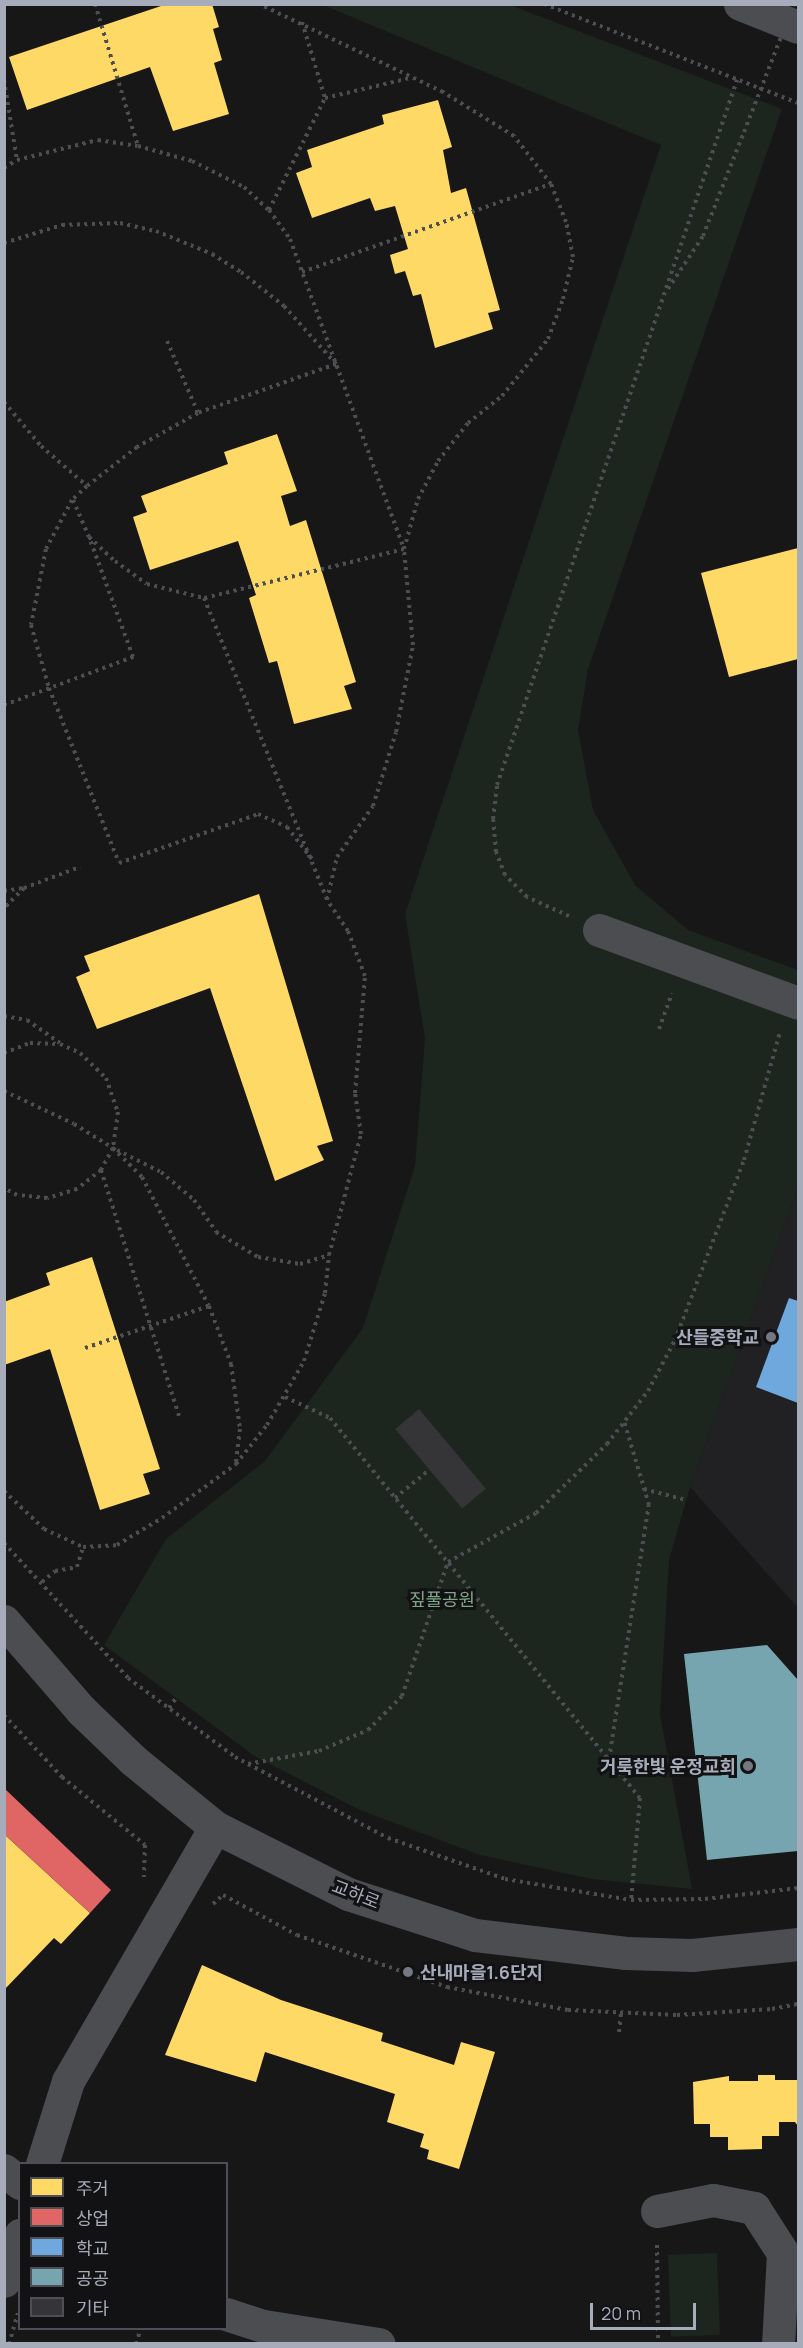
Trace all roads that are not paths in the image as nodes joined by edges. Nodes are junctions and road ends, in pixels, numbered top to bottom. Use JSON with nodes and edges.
{"nodes":[{"id":1,"x":740,"y":4,"type":"edge"},
{"id":2,"x":798,"y":27,"type":"edge"},
{"id":3,"x":599,"y":930,"type":"road end"},
{"id":4,"x":794,"y":1001,"type":"edge"},
{"id":5,"x":4,"y":1621,"type":"edge"},
{"id":6,"x":214,"y":1827,"type":"junction"},
{"id":7,"x":798,"y":1944,"type":"edge"},
{"id":8,"x":42,"y":2162,"type":"edge"},
{"id":9,"x":4,"y":2170,"type":"edge"},
{"id":10,"x":18,"y":2181,"type":"edge"},
{"id":11,"x":657,"y":2211,"type":"road end"},
{"id":12,"x":18,"y":2241,"type":"edge"},
{"id":13,"x":4,"y":2281,"type":"edge"},
{"id":14,"x":228,"y":2315,"type":"edge"},
{"id":15,"x":379,"y":2343,"type":"edge"},
{"id":16,"x":778,"y":2343,"type":"edge"}],
"edges":[{"from":1,"to":2,"type":"street"},
{"from":3,"to":4,"type":"street"},
{"from":5,"to":6,"type":"street","name":"교하로"},
{"from":6,"to":7,"type":"street","name":"교하로"},
{"from":6,"to":8,"type":"street"},
{"from":9,"to":10,"type":"street"},
{"from":11,"to":16,"type":"street"},
{"from":12,"to":13,"type":"street"},
{"from":14,"to":15,"type":"street"}]}
